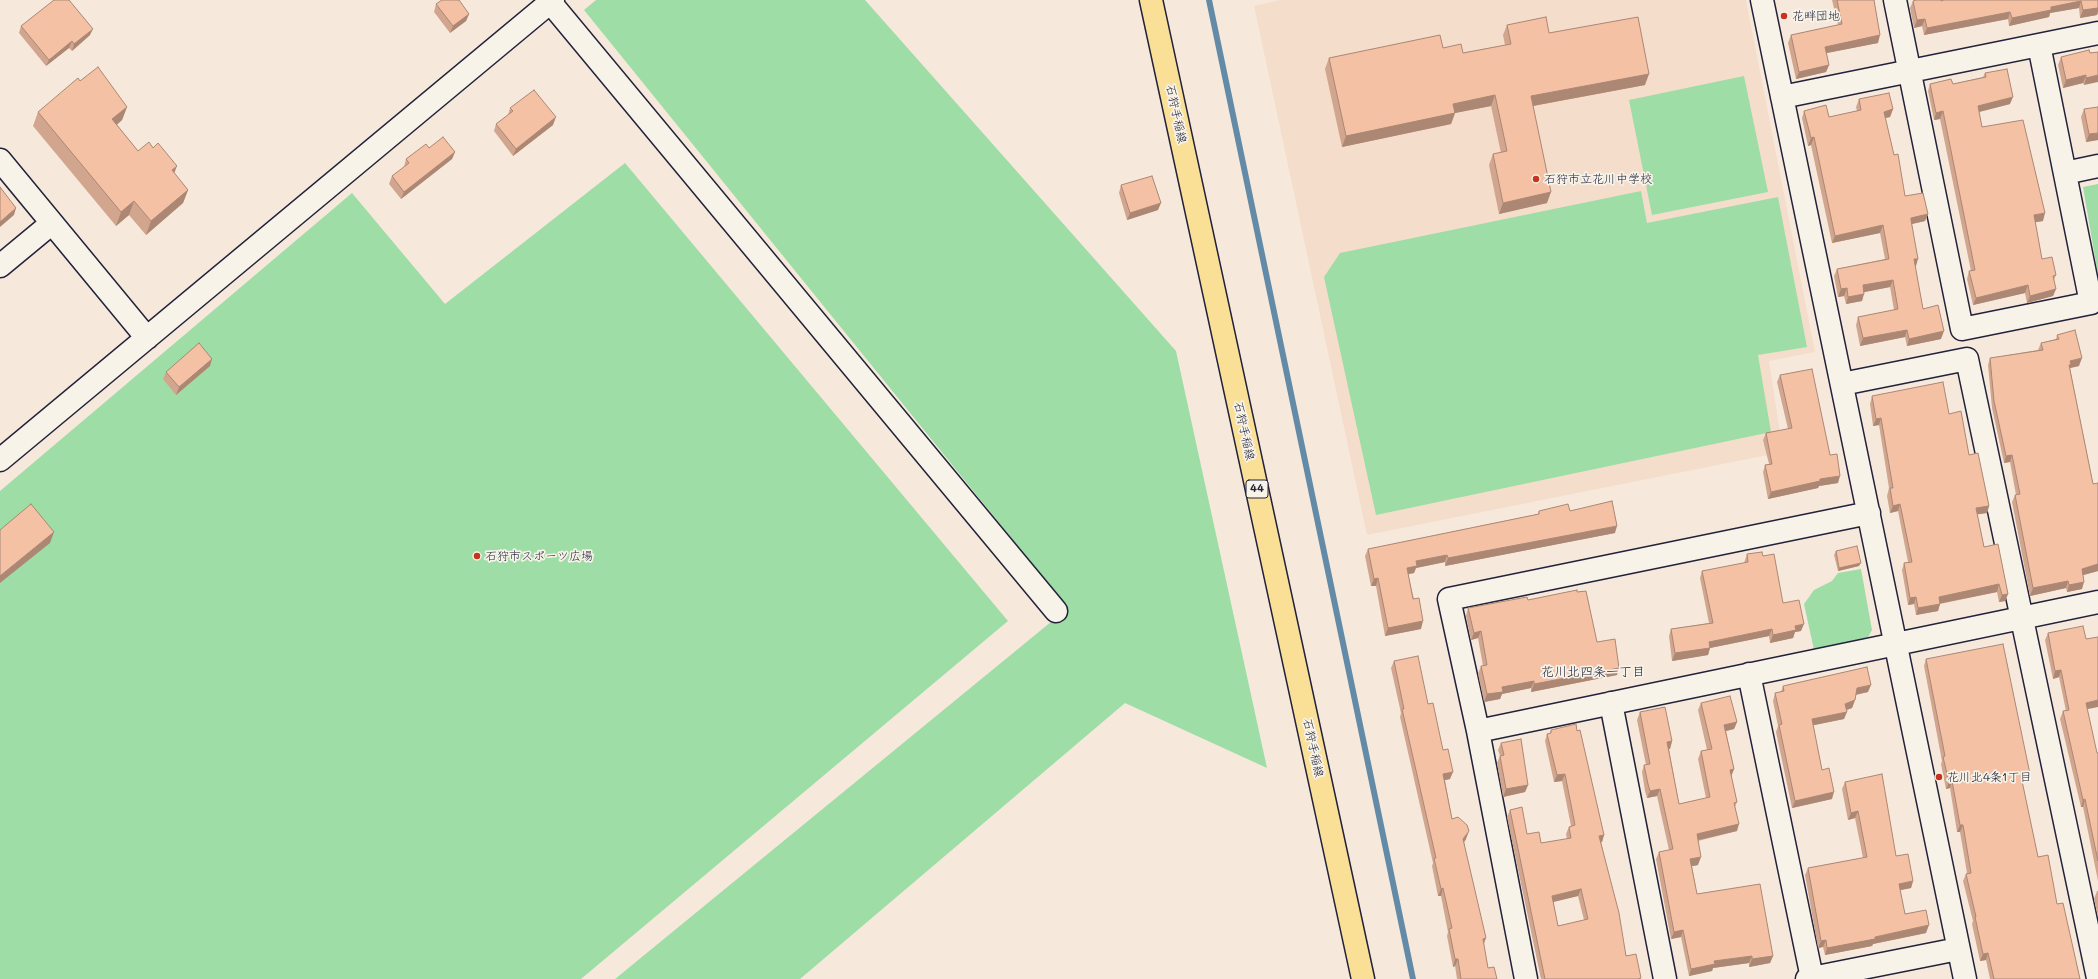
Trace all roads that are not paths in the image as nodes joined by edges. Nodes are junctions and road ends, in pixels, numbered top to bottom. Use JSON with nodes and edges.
{"nodes":[{"id":1,"x":1151,"y":0,"type":"edge"},
{"id":2,"x":1762,"y":0,"type":"edge"},
{"id":3,"x":1895,"y":0,"type":"edge"},
{"id":4,"x":552,"y":1,"type":"edge"},
{"id":5,"x":2098,"y":33,"type":"edge"},
{"id":6,"x":2039,"y":45,"type":"junction"},
{"id":7,"x":1908,"y":72,"type":"junction"},
{"id":8,"x":1782,"y":97,"type":"junction"},
{"id":9,"x":0,"y":160,"type":"edge"},
{"id":10,"x":2098,"y":166,"type":"edge"},
{"id":11,"x":2065,"y":173,"type":"junction"},
{"id":12,"x":52,"y":223,"type":"junction"},
{"id":13,"x":0,"y":266,"type":"edge"},
{"id":14,"x":147,"y":338,"type":"junction"},
{"id":15,"x":1842,"y":384,"type":"junction"},
{"id":16,"x":0,"y":460,"type":"edge"},
{"id":17,"x":1869,"y":513,"type":"junction"},
{"id":18,"x":2098,"y":602,"type":"edge"},
{"id":19,"x":1056,"y":611,"type":"dead end"},
{"id":20,"x":2021,"y":618,"type":"junction"},
{"id":21,"x":1896,"y":644,"type":"junction"},
{"id":22,"x":1749,"y":674,"type":"junction"},
{"id":23,"x":1611,"y":703,"type":"junction"},
{"id":24,"x":1478,"y":731,"type":"junction"},
{"id":25,"x":1958,"y":949,"type":"junction"},
{"id":26,"x":1809,"y":978,"type":"edge"},
{"id":27,"x":2098,"y":978,"type":"edge"},
{"id":28,"x":1363,"y":979,"type":"edge"},
{"id":29,"x":1526,"y":979,"type":"edge"},
{"id":30,"x":1665,"y":979,"type":"edge"},
{"id":31,"x":1965,"y":979,"type":"edge"}],
"edges":[{"from":1,"to":28,"type":"main road","name":"石狩手稲線","number":"44"},
{"from":2,"to":8,"type":"street"},
{"from":3,"to":7,"type":"street"},
{"from":4,"to":14,"type":"street"},
{"from":4,"to":19,"type":"street"},
{"from":5,"to":6,"type":"street"},
{"from":6,"to":7,"type":"street"},
{"from":6,"to":11,"type":"street"},
{"from":7,"to":8,"type":"street"},
{"from":7,"to":11,"type":"street"},
{"from":8,"to":15,"type":"street"},
{"from":9,"to":12,"type":"street"},
{"from":10,"to":11,"type":"street"},
{"from":12,"to":13,"type":"street"},
{"from":12,"to":14,"type":"street"},
{"from":14,"to":16,"type":"street"},
{"from":15,"to":17,"type":"street"},
{"from":15,"to":20,"type":"street"},
{"from":17,"to":21,"type":"street"},
{"from":17,"to":24,"type":"street"},
{"from":18,"to":20,"type":"street"},
{"from":20,"to":21,"type":"street"},
{"from":20,"to":27,"type":"street"},
{"from":21,"to":22,"type":"street"},
{"from":21,"to":25,"type":"street"},
{"from":22,"to":23,"type":"street"},
{"from":22,"to":26,"type":"street"},
{"from":23,"to":24,"type":"street"},
{"from":23,"to":30,"type":"street"},
{"from":24,"to":29,"type":"street"},
{"from":25,"to":26,"type":"street"},
{"from":25,"to":31,"type":"street"}]}
